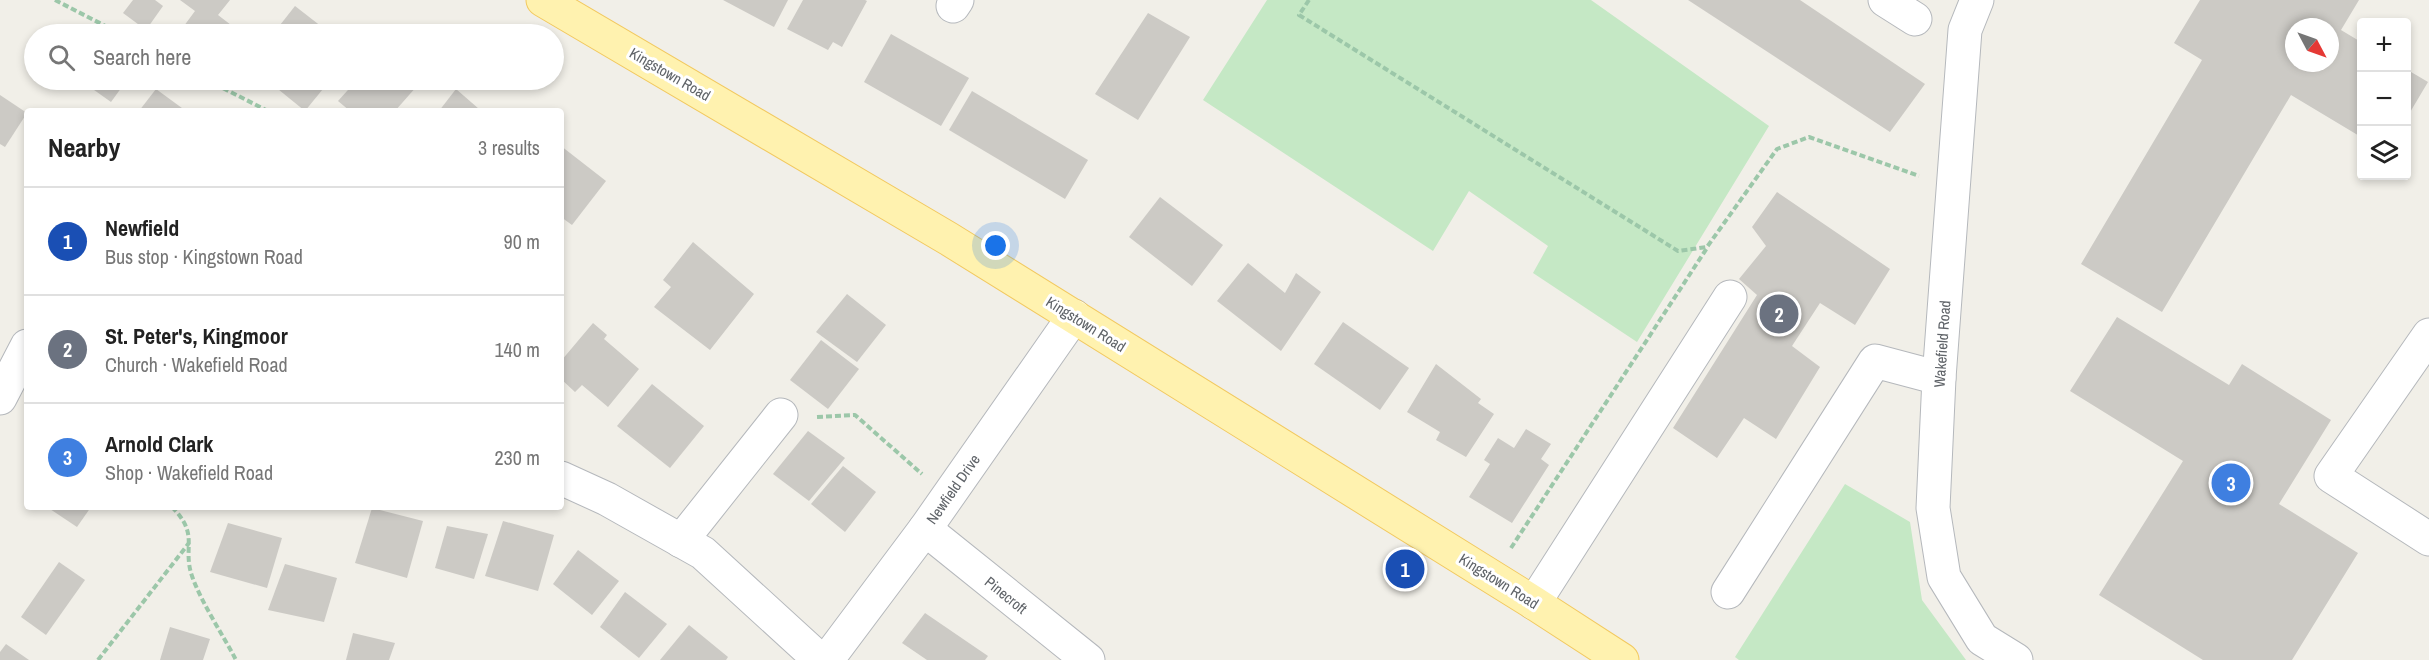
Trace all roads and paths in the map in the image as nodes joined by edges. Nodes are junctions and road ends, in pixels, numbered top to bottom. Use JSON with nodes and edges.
{"nodes":[{"id":1,"x":55,"y":0,"type":"edge"},
{"id":2,"x":543,"y":0,"type":"edge"},
{"id":3,"x":1309,"y":0,"type":"edge"},
{"id":4,"x":1885,"y":0,"type":"edge"},
{"id":5,"x":1977,"y":0,"type":"edge"},
{"id":6,"x":1915,"y":18,"type":"dead end"},
{"id":7,"x":102,"y":24,"type":"edge"},
{"id":8,"x":227,"y":90,"type":"edge"},
{"id":9,"x":262,"y":108,"type":"edge"},
{"id":10,"x":1954,"y":189,"type":"junction"},
{"id":11,"x":1707,"y":248,"type":"junction"},
{"id":12,"x":1730,"y":297,"type":"dead end"},
{"id":13,"x":1074,"y":316,"type":"junction"},
{"id":14,"x":2429,"y":335,"type":"edge"},
{"id":15,"x":24,"y":351,"type":"edge"},
{"id":16,"x":1939,"y":378,"type":"junction"},
{"id":17,"x":0,"y":398,"type":"edge"},
{"id":18,"x":781,"y":414,"type":"joint"},
{"id":19,"x":564,"y":479,"type":"edge"},
{"id":20,"x":950,"y":493,"type":"junction"},
{"id":21,"x":175,"y":510,"type":"edge"},
{"id":22,"x":925,"y":529,"type":"junction"},
{"id":23,"x":2429,"y":539,"type":"edge"},
{"id":24,"x":681,"y":541,"type":"junction"},
{"id":25,"x":189,"y":542,"type":"junction"},
{"id":26,"x":1492,"y":577,"type":"junction"},
{"id":27,"x":1728,"y":592,"type":"dead end"},
{"id":28,"x":1534,"y":603,"type":"junction"},
{"id":29,"x":98,"y":660,"type":"edge"},
{"id":30,"x":236,"y":660,"type":"edge"},
{"id":31,"x":820,"y":660,"type":"edge"},
{"id":32,"x":827,"y":660,"type":"edge"},
{"id":33,"x":1088,"y":660,"type":"edge"},
{"id":34,"x":1622,"y":660,"type":"edge"},
{"id":35,"x":2016,"y":660,"type":"edge"}],
"edges":[{"from":1,"to":7,"type":"path"},
{"from":2,"to":13,"type":"main road","name":"Kingstown Road"},
{"from":3,"to":11,"type":"path"},
{"from":4,"to":6,"type":"street"},
{"from":5,"to":10,"type":"street","name":"Wakefield Road"},
{"from":8,"to":9,"type":"path"},
{"from":10,"to":11,"type":"path"},
{"from":10,"to":16,"type":"street","name":"Wakefield Road"},
{"from":11,"to":26,"type":"path"},
{"from":12,"to":28,"type":"street"},
{"from":13,"to":20,"type":"street","name":"Newfield Drive"},
{"from":13,"to":26,"type":"main road","name":"Kingstown Road"},
{"from":14,"to":23,"type":"street"},
{"from":15,"to":17,"type":"street"},
{"from":16,"to":27,"type":"street"},
{"from":16,"to":35,"type":"street","name":"Wakefield Road"},
{"from":18,"to":20,"type":"path"},
{"from":18,"to":24,"type":"street"},
{"from":19,"to":24,"type":"street"},
{"from":20,"to":22,"type":"street","name":"Newfield Drive"},
{"from":21,"to":25,"type":"path"},
{"from":22,"to":32,"type":"street","name":"Newfield Drive"},
{"from":22,"to":33,"type":"street","name":"Pinecroft"},
{"from":24,"to":31,"type":"street"},
{"from":25,"to":29,"type":"path"},
{"from":25,"to":30,"type":"path"},
{"from":26,"to":28,"type":"main road","name":"Kingstown Road"},
{"from":28,"to":34,"type":"main road","name":"Kingstown Road"}]}
